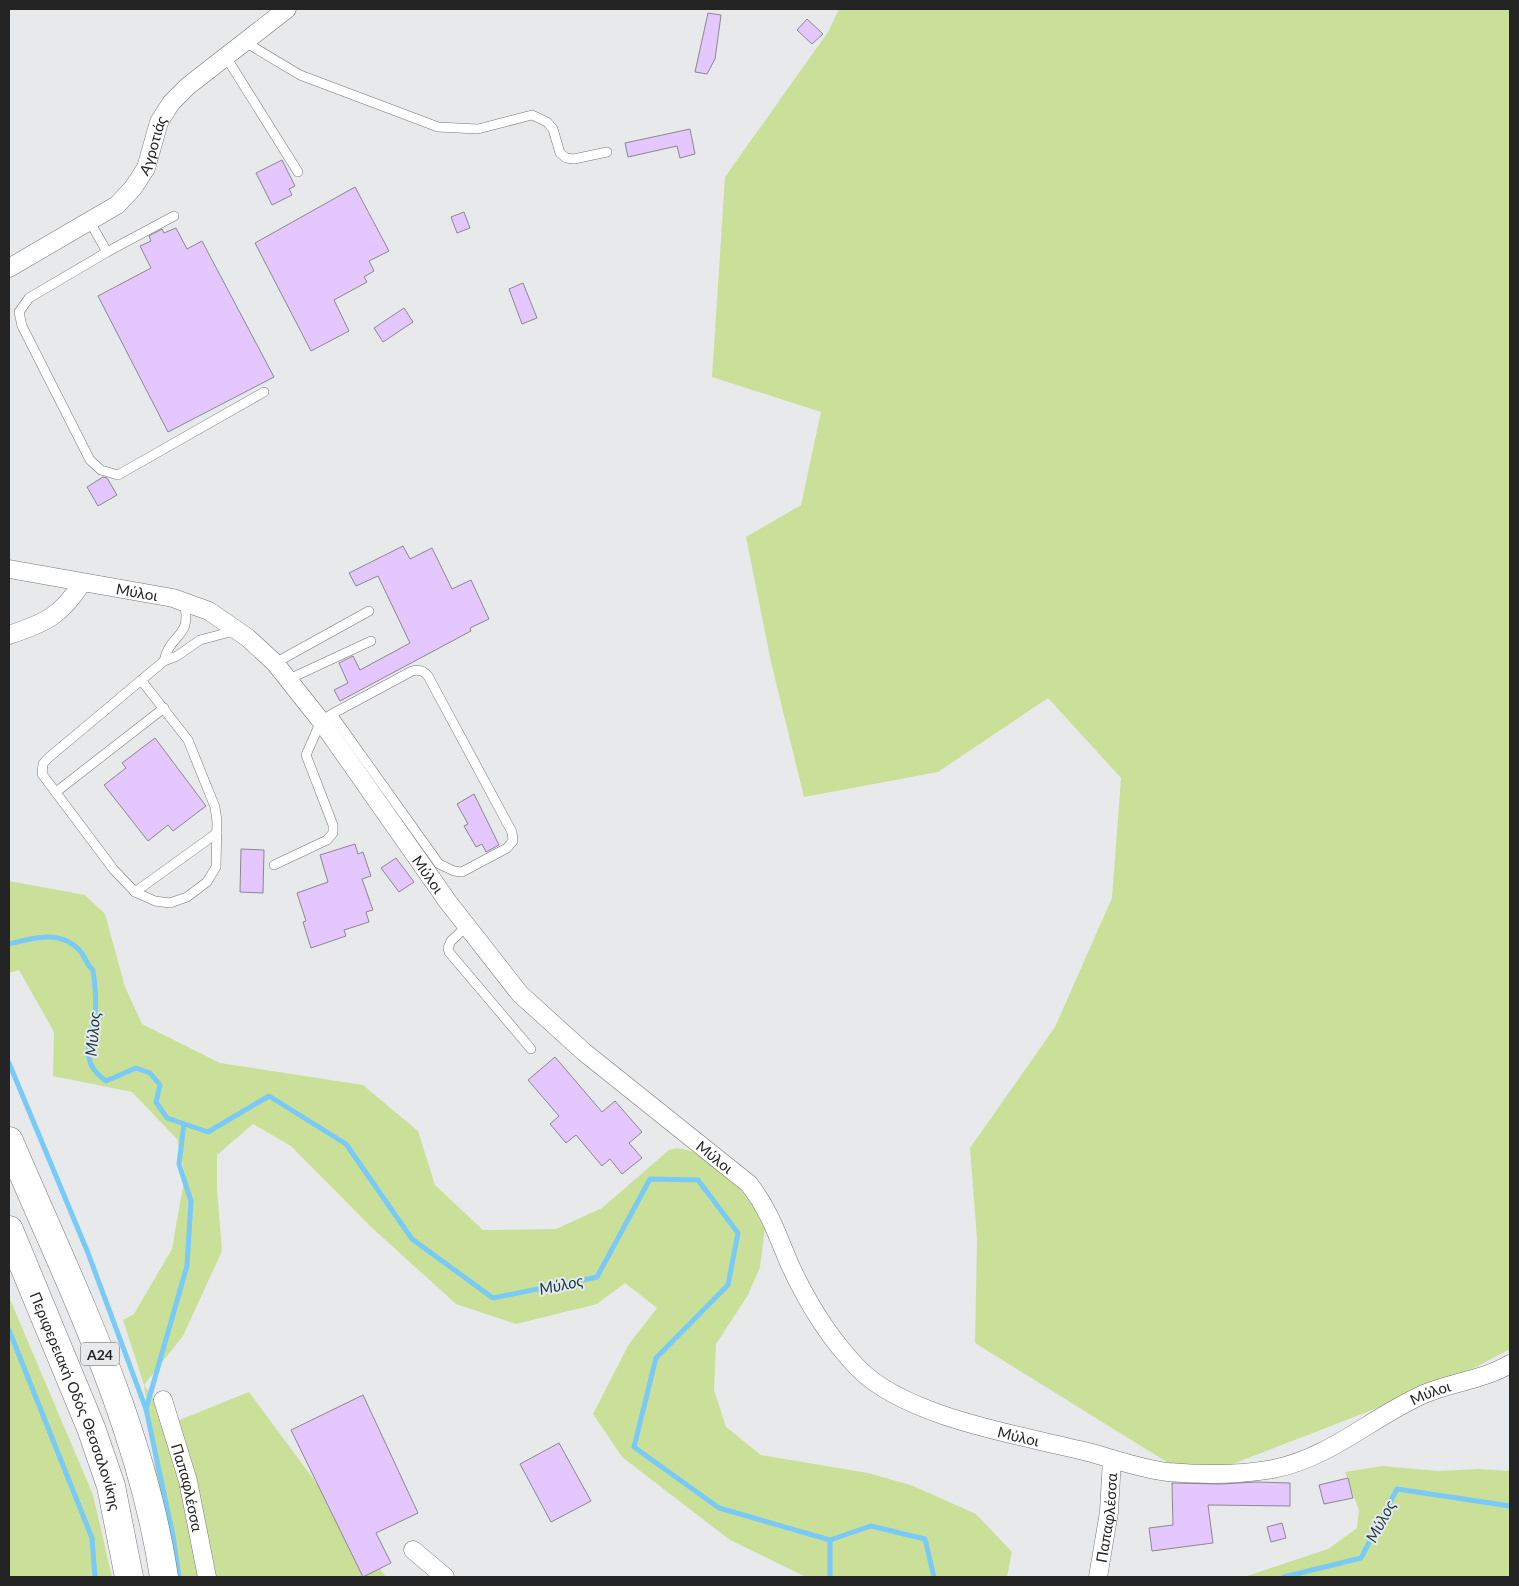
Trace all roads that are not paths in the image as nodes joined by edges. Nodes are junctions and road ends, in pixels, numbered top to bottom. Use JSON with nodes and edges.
{"nodes":[{"id":1,"x":287,"y":9,"type":"edge"},
{"id":2,"x":246,"y":42,"type":"junction"},
{"id":3,"x":226,"y":57,"type":"junction"},
{"id":4,"x":607,"y":152,"type":"dead end"},
{"id":5,"x":298,"y":172,"type":"dead end"},
{"id":6,"x":174,"y":216,"type":"dead end"},
{"id":7,"x":90,"y":222,"type":"junction"},
{"id":8,"x":107,"y":252,"type":"junction"},
{"id":9,"x":9,"y":268,"type":"edge"},
{"id":10,"x":264,"y":392,"type":"dead end"},
{"id":11,"x":9,"y":569,"type":"edge"},
{"id":12,"x":82,"y":582,"type":"junction"},
{"id":13,"x":184,"y":602,"type":"junction"},
{"id":14,"x":369,"y":612,"type":"dead end"},
{"id":15,"x":240,"y":631,"type":"junction"},
{"id":16,"x":9,"y":635,"type":"edge"},
{"id":17,"x":371,"y":641,"type":"dead end"},
{"id":18,"x":164,"y":661,"type":"junction"},
{"id":19,"x":275,"y":663,"type":"junction"},
{"id":20,"x":288,"y":679,"type":"junction"},
{"id":21,"x":141,"y":680,"type":"junction"},
{"id":22,"x":164,"y":708,"type":"junction"},
{"id":23,"x":327,"y":717,"type":"junction"},
{"id":24,"x":56,"y":792,"type":"junction"},
{"id":25,"x":217,"y":833,"type":"junction"},
{"id":26,"x":274,"y":865,"type":"dead end"},
{"id":27,"x":135,"y":892,"type":"junction"},
{"id":28,"x":467,"y":926,"type":"junction"},
{"id":29,"x":531,"y":1049,"type":"dead end"},
{"id":30,"x":9,"y":1141,"type":"edge"},
{"id":31,"x":9,"y":1230,"type":"edge"},
{"id":32,"x":1510,"y":1364,"type":"edge"},
{"id":33,"x":163,"y":1400,"type":"dead end"},
{"id":34,"x":1112,"y":1459,"type":"junction"},
{"id":35,"x":412,"y":1550,"type":"dead end"},
{"id":36,"x":129,"y":1577,"type":"edge"},
{"id":37,"x":164,"y":1577,"type":"edge"},
{"id":38,"x":207,"y":1577,"type":"edge"},
{"id":39,"x":445,"y":1577,"type":"edge"},
{"id":40,"x":1098,"y":1577,"type":"edge"}],
"edges":[{"from":1,"to":2,"type":"street","name":"Αγροτιάς"},
{"from":2,"to":3,"type":"street","name":"Αγροτιάς"},
{"from":2,"to":4,"type":"lane"},
{"from":3,"to":5,"type":"lane"},
{"from":3,"to":7,"type":"street","name":"Αγροτιάς"},
{"from":6,"to":8,"type":"lane"},
{"from":7,"to":8,"type":"lane"},
{"from":7,"to":9,"type":"street","name":"Αγροτιάς"},
{"from":8,"to":10,"type":"lane"},
{"from":11,"to":12,"type":"street","name":"Μύλοι"},
{"from":12,"to":13,"type":"street","name":"Μύλοι"},
{"from":12,"to":16,"type":"street"},
{"from":13,"to":15,"type":"street","name":"Μύλοι"},
{"from":13,"to":18,"type":"lane"},
{"from":14,"to":19,"type":"lane"},
{"from":15,"to":18,"type":"lane"},
{"from":15,"to":19,"type":"street","name":"Μύλοι"},
{"from":17,"to":20,"type":"lane"},
{"from":18,"to":21,"type":"lane"},
{"from":19,"to":20,"type":"street","name":"Μύλοι"},
{"from":20,"to":23,"type":"street","name":"Μύλοι"},
{"from":21,"to":22,"type":"lane"},
{"from":21,"to":24,"type":"lane"},
{"from":22,"to":24,"type":"lane"},
{"from":22,"to":25,"type":"lane"},
{"from":23,"to":23,"type":"lane"},
{"from":23,"to":26,"type":"lane"},
{"from":23,"to":28,"type":"street","name":"Μύλοι"},
{"from":24,"to":27,"type":"lane"},
{"from":25,"to":27,"type":"lane"},
{"from":25,"to":27,"type":"lane"},
{"from":28,"to":29,"type":"lane"},
{"from":28,"to":34,"type":"street","name":"Μύλοι"},
{"from":30,"to":37,"type":"highway","number":"Α24"},
{"from":31,"to":36,"type":"highway","name":"Περιφερειακή Οδός Θεσσαλονίκης","number":"Α24"},
{"from":32,"to":34,"type":"street","name":"Μύλοι"},
{"from":33,"to":38,"type":"street","name":"Παπαφλέσσα"},
{"from":34,"to":40,"type":"street","name":"Παπαφλέσσα"},
{"from":35,"to":39,"type":"street"}]}
